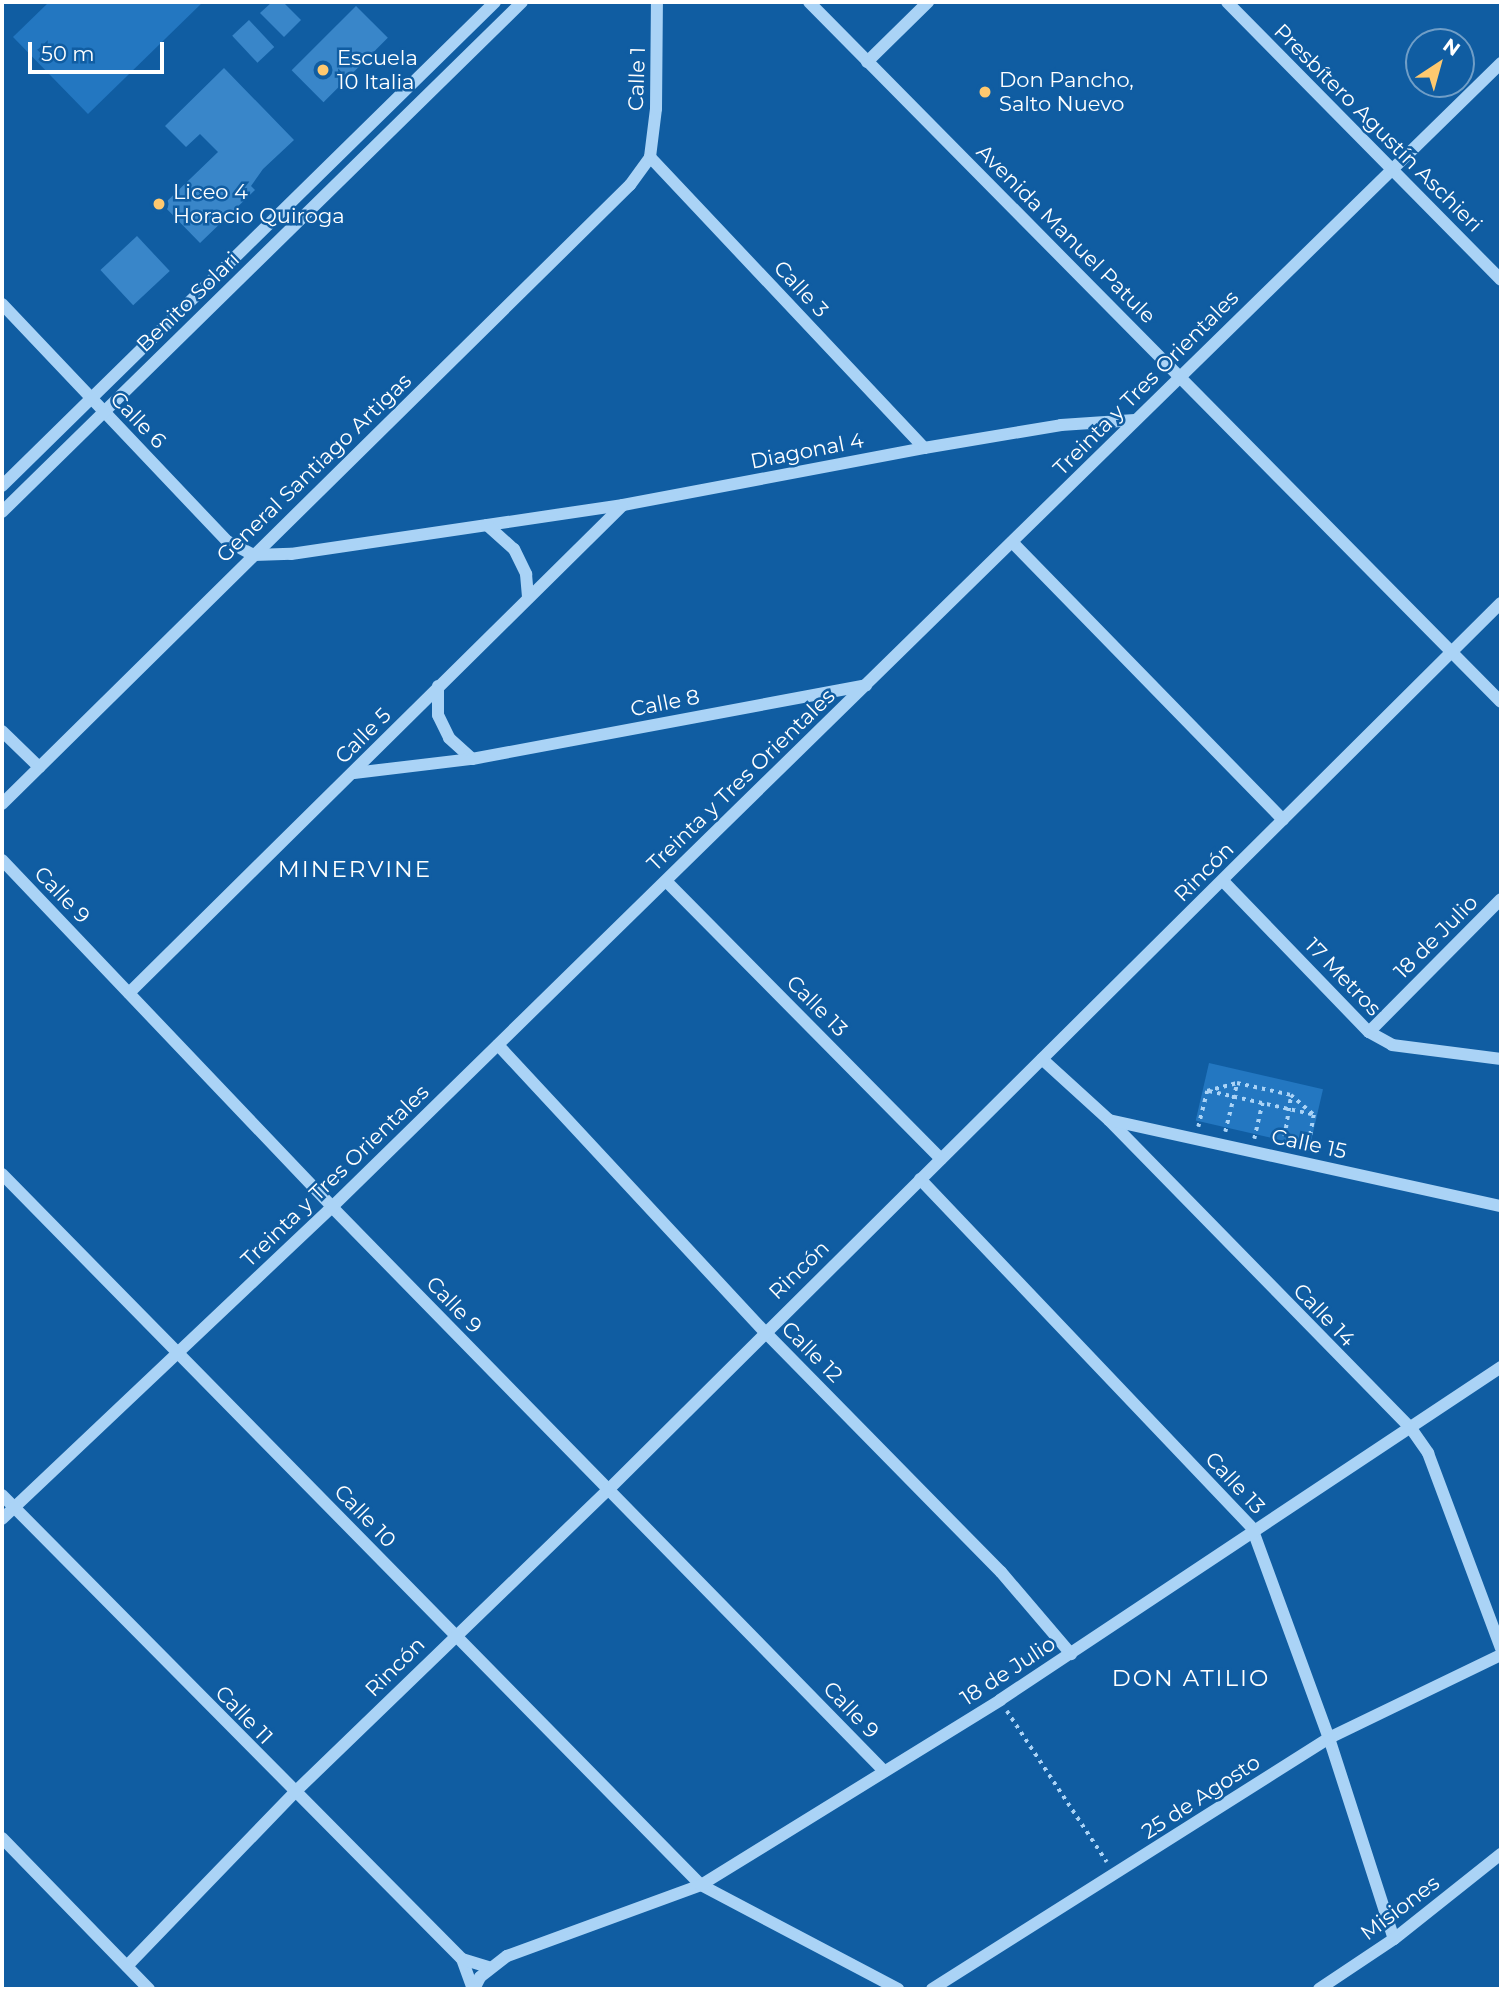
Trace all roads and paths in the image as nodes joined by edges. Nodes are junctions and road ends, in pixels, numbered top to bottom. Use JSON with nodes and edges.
{"nodes":[{"id":1,"x":495,"y":2,"type":"edge"},
{"id":2,"x":522,"y":2,"type":"edge"},
{"id":3,"x":657,"y":2,"type":"edge"},
{"id":4,"x":809,"y":2,"type":"edge"},
{"id":5,"x":928,"y":2,"type":"edge"},
{"id":6,"x":1227,"y":2,"type":"edge"},
{"id":7,"x":867,"y":62,"type":"junction"},
{"id":8,"x":1501,"y":63,"type":"edge"},
{"id":9,"x":650,"y":157,"type":"junction"},
{"id":10,"x":1392,"y":171,"type":"junction"},
{"id":11,"x":1501,"y":280,"type":"edge"},
{"id":12,"x":2,"y":304,"type":"edge"},
{"id":13,"x":1180,"y":375,"type":"junction"},
{"id":14,"x":91,"y":399,"type":"junction"},
{"id":15,"x":104,"y":411,"type":"junction"},
{"id":16,"x":1135,"y":420,"type":"junction"},
{"id":17,"x":924,"y":448,"type":"junction"},
{"id":18,"x":2,"y":486,"type":"edge"},
{"id":19,"x":622,"y":505,"type":"junction"},
{"id":20,"x":2,"y":512,"type":"edge"},
{"id":21,"x":487,"y":525,"type":"junction"},
{"id":22,"x":1012,"y":542,"type":"junction"},
{"id":23,"x":253,"y":555,"type":"junction"},
{"id":24,"x":528,"y":598,"type":"junction"},
{"id":25,"x":1501,"y":603,"type":"edge"},
{"id":26,"x":1451,"y":650,"type":"junction"},
{"id":27,"x":866,"y":685,"type":"junction"},
{"id":28,"x":438,"y":687,"type":"junction"},
{"id":29,"x":1501,"y":702,"type":"edge"},
{"id":30,"x":2,"y":731,"type":"edge"},
{"id":31,"x":472,"y":759,"type":"junction"},
{"id":32,"x":39,"y":767,"type":"junction"},
{"id":33,"x":354,"y":773,"type":"junction"},
{"id":34,"x":2,"y":804,"type":"edge"},
{"id":35,"x":1283,"y":820,"type":"junction"},
{"id":36,"x":2,"y":860,"type":"edge"},
{"id":37,"x":666,"y":881,"type":"junction"},
{"id":38,"x":1223,"y":881,"type":"junction"},
{"id":39,"x":1501,"y":899,"type":"edge"},
{"id":40,"x":128,"y":993,"type":"junction"},
{"id":41,"x":1369,"y":1032,"type":"junction"},
{"id":42,"x":498,"y":1045,"type":"junction"},
{"id":43,"x":1042,"y":1059,"type":"junction"},
{"id":44,"x":1501,"y":1059,"type":"edge"},
{"id":45,"x":1237,"y":1083,"type":"junction"},
{"id":46,"x":1207,"y":1091,"type":"junction"},
{"id":47,"x":1291,"y":1095,"type":"junction"},
{"id":48,"x":1234,"y":1097,"type":"junction"},
{"id":49,"x":1262,"y":1103,"type":"junction"},
{"id":50,"x":1289,"y":1109,"type":"junction"},
{"id":51,"x":1314,"y":1115,"type":"junction"},
{"id":52,"x":1109,"y":1120,"type":"junction"},
{"id":53,"x":1194,"y":1139,"type":"junction"},
{"id":54,"x":1222,"y":1145,"type":"junction"},
{"id":55,"x":1252,"y":1151,"type":"junction"},
{"id":56,"x":1281,"y":1158,"type":"junction"},
{"id":57,"x":940,"y":1159,"type":"junction"},
{"id":58,"x":1305,"y":1163,"type":"junction"},
{"id":59,"x":2,"y":1174,"type":"edge"},
{"id":60,"x":920,"y":1179,"type":"junction"},
{"id":61,"x":1501,"y":1206,"type":"edge"},
{"id":62,"x":332,"y":1208,"type":"junction"},
{"id":63,"x":764,"y":1331,"type":"junction"},
{"id":64,"x":177,"y":1352,"type":"junction"},
{"id":65,"x":1501,"y":1367,"type":"edge"},
{"id":66,"x":1410,"y":1427,"type":"junction"},
{"id":67,"x":608,"y":1489,"type":"junction"},
{"id":68,"x":2,"y":1495,"type":"edge"},
{"id":69,"x":14,"y":1507,"type":"junction"},
{"id":70,"x":2,"y":1518,"type":"edge"},
{"id":71,"x":1252,"y":1528,"type":"junction"},
{"id":72,"x":455,"y":1636,"type":"junction"},
{"id":73,"x":1501,"y":1648,"type":"edge"},
{"id":74,"x":1071,"y":1654,"type":"junction"},
{"id":75,"x":1501,"y":1655,"type":"edge"},
{"id":76,"x":1000,"y":1700,"type":"junction"},
{"id":77,"x":1328,"y":1738,"type":"junction"},
{"id":78,"x":884,"y":1771,"type":"junction"},
{"id":79,"x":294,"y":1793,"type":"junction"},
{"id":80,"x":2,"y":1838,"type":"edge"},
{"id":81,"x":1501,"y":1854,"type":"edge"},
{"id":82,"x":1115,"y":1875,"type":"junction"},
{"id":83,"x":701,"y":1885,"type":"junction"},
{"id":84,"x":1394,"y":1939,"type":"junction"},
{"id":85,"x":462,"y":1959,"type":"junction"},
{"id":86,"x":127,"y":1966,"type":"junction"},
{"id":87,"x":491,"y":1968,"type":"junction"},
{"id":88,"x":149,"y":1989,"type":"edge"},
{"id":89,"x":473,"y":1989,"type":"edge"},
{"id":90,"x":898,"y":1989,"type":"edge"},
{"id":91,"x":932,"y":1989,"type":"edge"},
{"id":92,"x":1319,"y":1989,"type":"edge"}],
"edges":[{"from":1,"to":14,"type":"street","name":"Benito Solari"},
{"from":2,"to":15,"type":"street","name":"Benito Solari"},
{"from":3,"to":9,"type":"street","name":"Calle 1"},
{"from":4,"to":7,"type":"street","name":"Avenida Manuel Patule"},
{"from":5,"to":7,"type":"street"},
{"from":6,"to":10,"type":"street","name":"Presbítero Agustín Aschieri"},
{"from":7,"to":13,"type":"street","name":"Avenida Manuel Patule"},
{"from":8,"to":10,"type":"street","name":"Treinta y Tres Orientales"},
{"from":9,"to":17,"type":"street","name":"Calle 3"},
{"from":9,"to":23,"type":"street","name":"General Santiago Artigas"},
{"from":10,"to":11,"type":"street","name":"Presbítero Agustín Aschieri"},
{"from":10,"to":13,"type":"street","name":"Treinta y Tres Orientales"},
{"from":12,"to":14,"type":"street","name":"Calle 6"},
{"from":13,"to":16,"type":"street","name":"Treinta y Tres Orientales"},
{"from":13,"to":26,"type":"street","name":"Avenida Manuel Patule"},
{"from":14,"to":15,"type":"street","name":"Calle 6"},
{"from":14,"to":18,"type":"street","name":"Benito Solari"},
{"from":15,"to":20,"type":"street","name":"Benito Solari"},
{"from":15,"to":23,"type":"street","name":"Calle 6"},
{"from":16,"to":17,"type":"street","name":"Diagonal 4"},
{"from":16,"to":22,"type":"street","name":"Treinta y Tres Orientales"},
{"from":17,"to":19,"type":"street","name":"Diagonal 4"},
{"from":19,"to":21,"type":"street","name":"Diagonal 4"},
{"from":19,"to":24,"type":"street","name":"Calle 5"},
{"from":21,"to":23,"type":"street","name":"Diagonal 4"},
{"from":21,"to":24,"type":"street"},
{"from":22,"to":27,"type":"street","name":"Treinta y Tres Orientales"},
{"from":22,"to":35,"type":"street"},
{"from":23,"to":32,"type":"street","name":"General Santiago Artigas"},
{"from":24,"to":28,"type":"street","name":"Calle 5"},
{"from":25,"to":26,"type":"street","name":"Rincón"},
{"from":26,"to":29,"type":"street","name":"Avenida Manuel Patule"},
{"from":26,"to":35,"type":"street","name":"Rincón"},
{"from":27,"to":31,"type":"street","name":"Calle 8"},
{"from":27,"to":37,"type":"street","name":"Treinta y Tres Orientales"},
{"from":28,"to":31,"type":"street"},
{"from":28,"to":33,"type":"street","name":"Calle 5"},
{"from":30,"to":32,"type":"street"},
{"from":31,"to":33,"type":"street","name":"Calle 8"},
{"from":32,"to":34,"type":"street","name":"General Santiago Artigas"},
{"from":33,"to":40,"type":"street","name":"Calle 5"},
{"from":35,"to":38,"type":"street","name":"Rincón"},
{"from":36,"to":40,"type":"street","name":"Calle 9"},
{"from":37,"to":42,"type":"street","name":"Treinta y Tres Orientales"},
{"from":37,"to":57,"type":"street","name":"Calle 13"},
{"from":38,"to":41,"type":"street","name":"17 Metros"},
{"from":38,"to":43,"type":"street","name":"Rincón"},
{"from":39,"to":41,"type":"street","name":"18 de Julio"},
{"from":40,"to":62,"type":"street","name":"Calle 9"},
{"from":41,"to":44,"type":"street","name":"17 Metros"},
{"from":42,"to":62,"type":"street","name":"Treinta y Tres Orientales"},
{"from":42,"to":63,"type":"street","name":"Calle 12"},
{"from":43,"to":52,"type":"street","name":"Calle 14"},
{"from":43,"to":57,"type":"street","name":"Rincón"},
{"from":45,"to":46,"type":"path"},
{"from":45,"to":47,"type":"path"},
{"from":45,"to":48,"type":"path"},
{"from":46,"to":48,"type":"path"},
{"from":46,"to":53,"type":"path"},
{"from":47,"to":50,"type":"path"},
{"from":47,"to":51,"type":"path"},
{"from":48,"to":49,"type":"path"},
{"from":48,"to":54,"type":"path"},
{"from":49,"to":50,"type":"path"},
{"from":49,"to":55,"type":"path"},
{"from":50,"to":51,"type":"path"},
{"from":50,"to":56,"type":"path"},
{"from":51,"to":58,"type":"path"},
{"from":52,"to":53,"type":"street","name":"Calle 15"},
{"from":52,"to":66,"type":"street","name":"Calle 14"},
{"from":53,"to":54,"type":"street","name":"Calle 15"},
{"from":54,"to":55,"type":"street","name":"Calle 15"},
{"from":55,"to":56,"type":"street","name":"Calle 15"},
{"from":56,"to":58,"type":"street","name":"Calle 15"},
{"from":57,"to":60,"type":"street","name":"Rincón"},
{"from":58,"to":61,"type":"street","name":"Calle 15"},
{"from":59,"to":64,"type":"street","name":"Calle 10"},
{"from":60,"to":63,"type":"street","name":"Rincón"},
{"from":60,"to":71,"type":"street","name":"Calle 13"},
{"from":62,"to":64,"type":"street","name":"Treinta y Tres Orientales"},
{"from":62,"to":67,"type":"street","name":"Calle 9"},
{"from":63,"to":67,"type":"street","name":"Rincón"},
{"from":63,"to":74,"type":"street","name":"Calle 12"},
{"from":64,"to":69,"type":"street","name":"Treinta y Tres Orientales"},
{"from":64,"to":72,"type":"street","name":"Calle 10"},
{"from":65,"to":66,"type":"street","name":"18 de Julio"},
{"from":66,"to":71,"type":"street","name":"18 de Julio"},
{"from":66,"to":73,"type":"street","name":"Calle 14"},
{"from":67,"to":72,"type":"street","name":"Rincón"},
{"from":67,"to":78,"type":"street","name":"Calle 9"},
{"from":68,"to":69,"type":"street","name":"Calle 11"},
{"from":69,"to":70,"type":"street","name":"Treinta y Tres Orientales"},
{"from":69,"to":79,"type":"street","name":"Calle 11"},
{"from":71,"to":74,"type":"street","name":"18 de Julio"},
{"from":71,"to":77,"type":"street","name":"Calle 13"},
{"from":72,"to":79,"type":"street","name":"Rincón"},
{"from":72,"to":83,"type":"street","name":"Calle 10"},
{"from":74,"to":76,"type":"street","name":"18 de Julio"},
{"from":75,"to":77,"type":"street","name":"25 de Agosto"},
{"from":76,"to":78,"type":"street","name":"18 de Julio"},
{"from":76,"to":82,"type":"path"},
{"from":77,"to":82,"type":"street","name":"25 de Agosto"},
{"from":77,"to":84,"type":"street","name":"Calle 13"},
{"from":78,"to":83,"type":"street","name":"18 de Julio"},
{"from":79,"to":85,"type":"street","name":"Calle 11"},
{"from":79,"to":86,"type":"street","name":"Rincón"},
{"from":80,"to":86,"type":"street"},
{"from":81,"to":84,"type":"street","name":"Misiones"},
{"from":82,"to":91,"type":"street","name":"25 de Agosto"},
{"from":83,"to":87,"type":"street","name":"18 de Julio"},
{"from":83,"to":90,"type":"street","name":"Calle 10"},
{"from":84,"to":92,"type":"street","name":"Misiones"},
{"from":85,"to":87,"type":"street","name":"Calle 11"},
{"from":85,"to":89,"type":"street","name":"Calle 11"},
{"from":86,"to":88,"type":"street"},
{"from":87,"to":89,"type":"street","name":"18 de Julio"}]}
